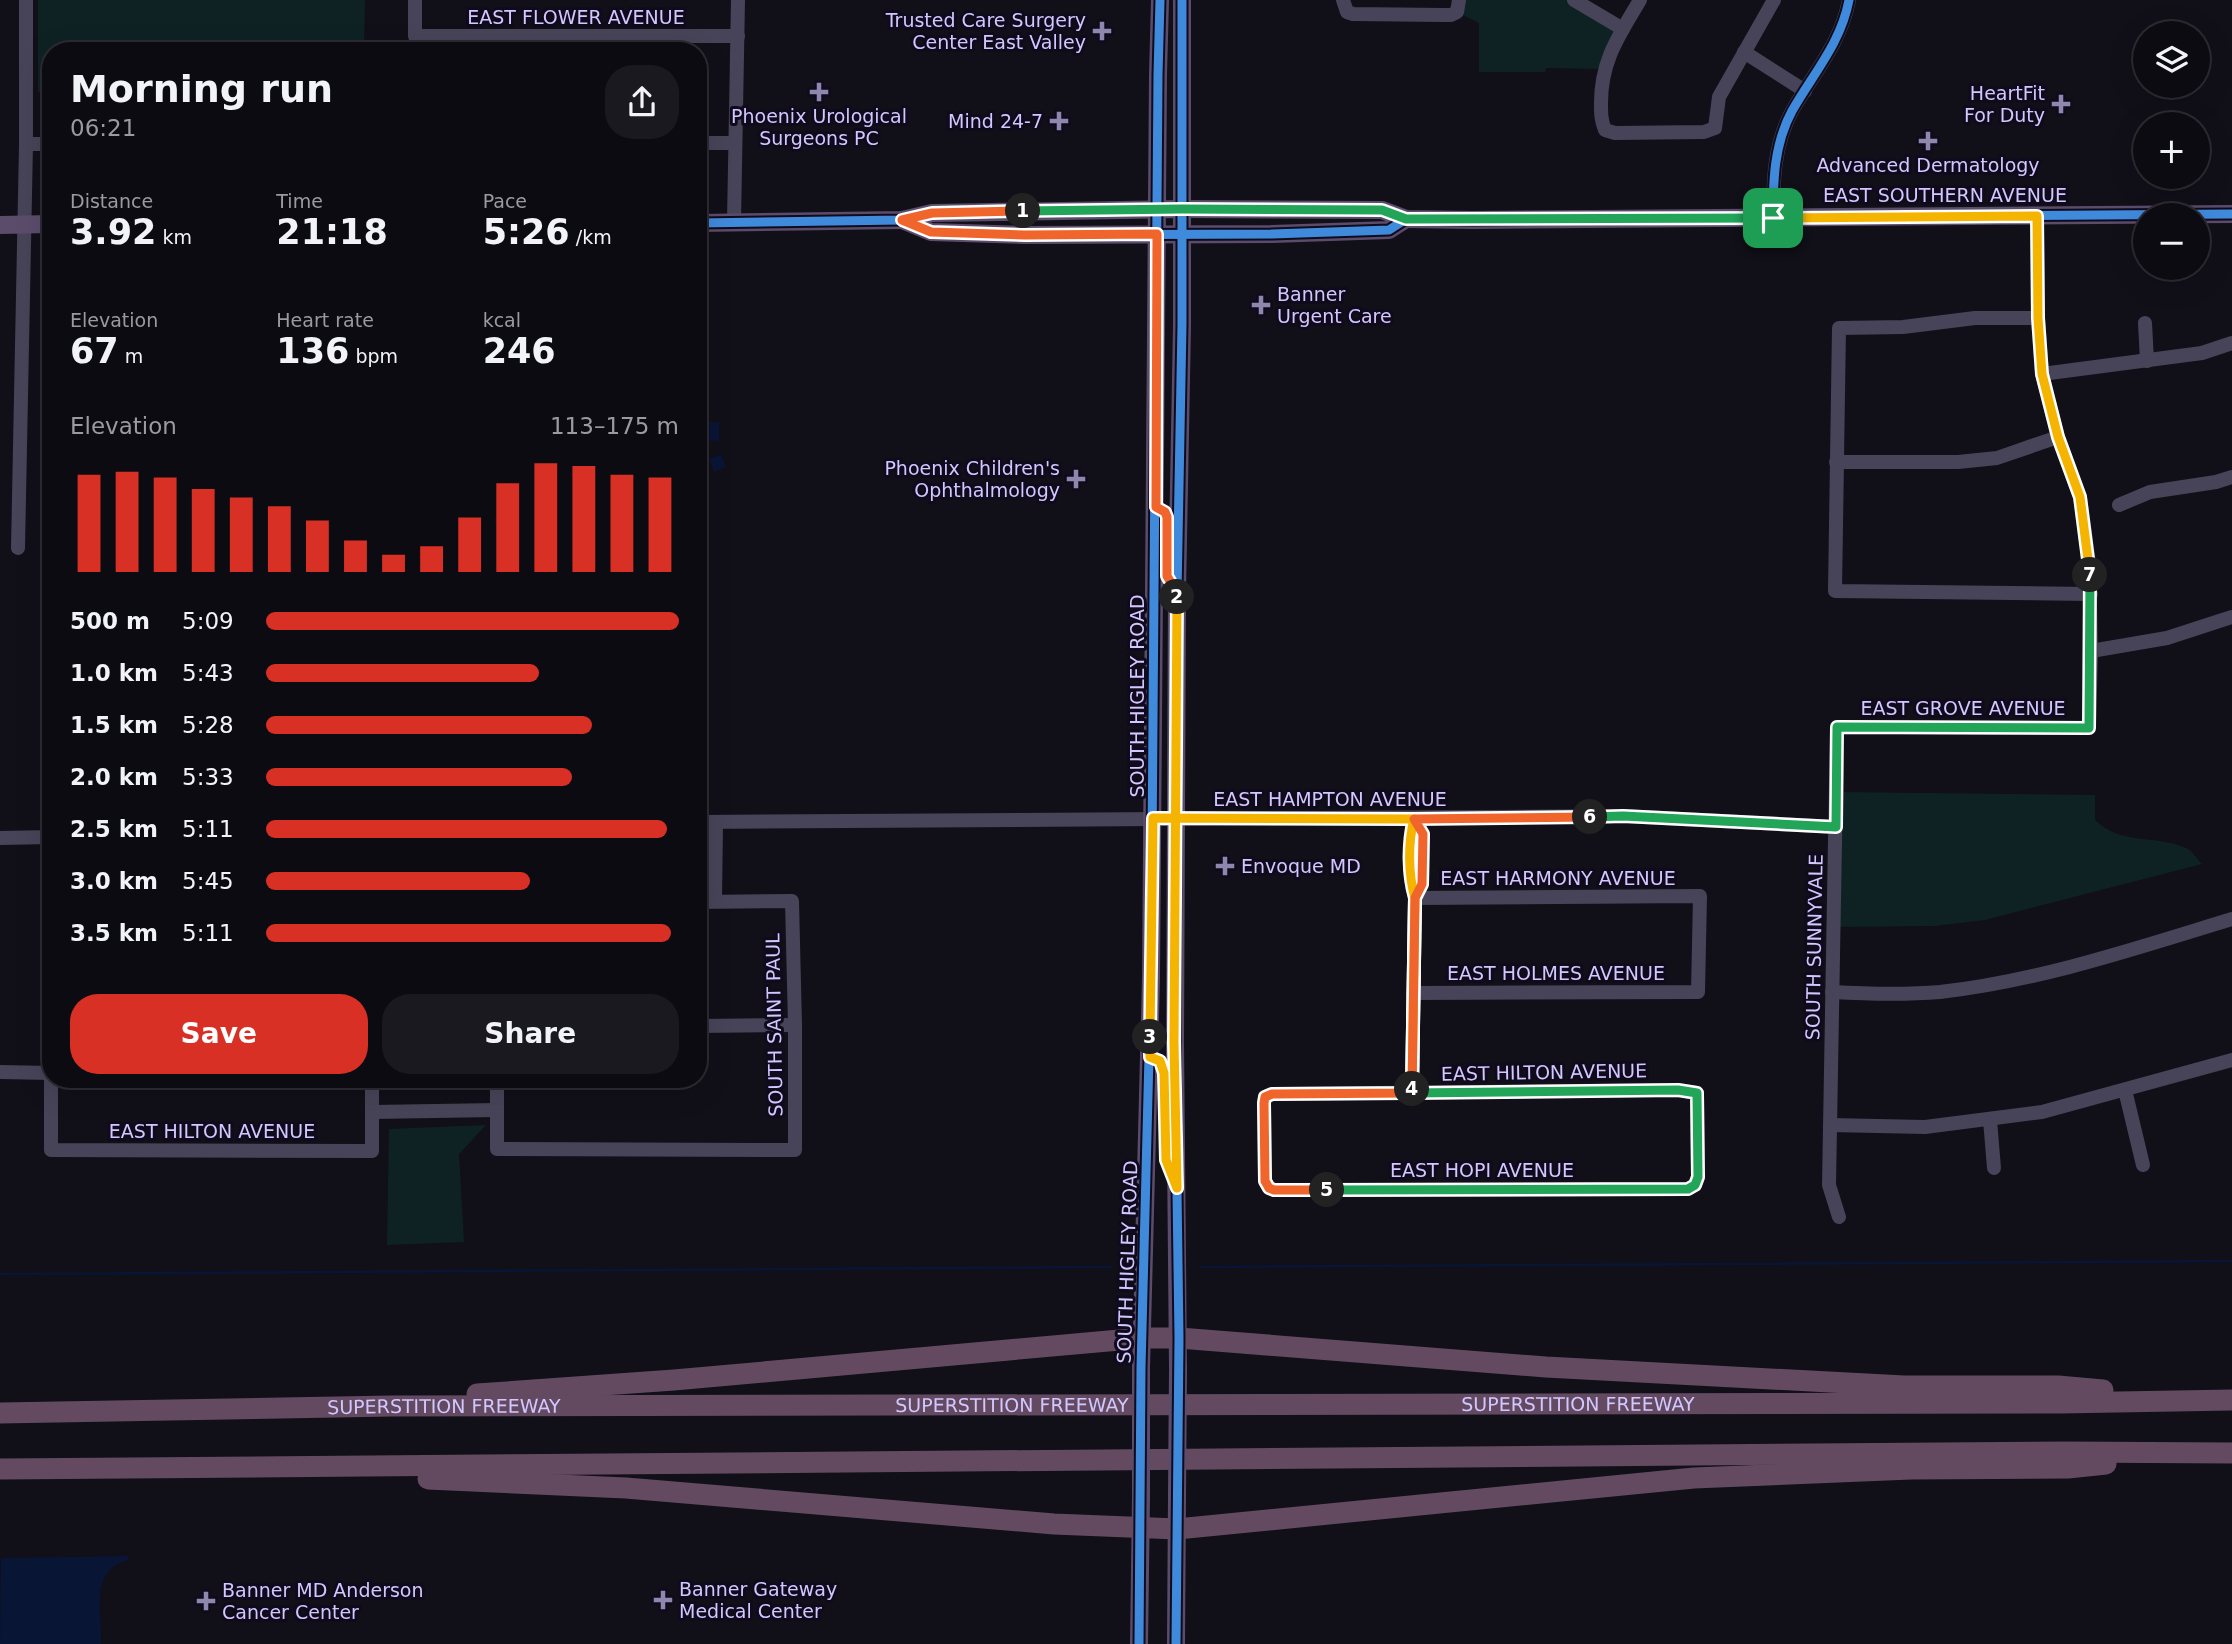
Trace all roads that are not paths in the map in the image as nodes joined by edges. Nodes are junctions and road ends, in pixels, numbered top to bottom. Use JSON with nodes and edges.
{"nodes":[{"id":1,"x":26,"y":0,"type":"edge"},
{"id":2,"x":415,"y":0,"type":"edge"},
{"id":3,"x":738,"y":0,"type":"edge"},
{"id":4,"x":1160,"y":0,"type":"edge"},
{"id":5,"x":1182,"y":0,"type":"edge"},
{"id":6,"x":1343,"y":0,"type":"edge"},
{"id":7,"x":1574,"y":0,"type":"edge"},
{"id":8,"x":1640,"y":0,"type":"edge"},
{"id":9,"x":1774,"y":0,"type":"edge"},
{"id":10,"x":1849,"y":0,"type":"edge"},
{"id":11,"x":1458,"y":6,"type":"edge"},
{"id":12,"x":1623,"y":29,"type":"junction"},
{"id":13,"x":738,"y":36,"type":"junction"},
{"id":14,"x":1744,"y":52,"type":"junction"},
{"id":15,"x":1805,"y":90,"type":"junction"},
{"id":16,"x":735,"y":142,"type":"junction"},
{"id":17,"x":707,"y":143,"type":"edge"},
{"id":18,"x":26,"y":144,"type":"junction"},
{"id":19,"x":42,"y":144,"type":"edge"},
{"id":20,"x":1157,"y":209,"type":"junction"},
{"id":21,"x":1182,"y":209,"type":"junction"},
{"id":22,"x":2232,"y":214,"type":"edge"},
{"id":23,"x":2037,"y":216,"type":"junction"},
{"id":24,"x":1773,"y":218,"type":"junction"},
{"id":25,"x":1406,"y":219,"type":"junction"},
{"id":26,"x":902,"y":220,"type":"junction"},
{"id":27,"x":734,"y":222,"type":"junction"},
{"id":28,"x":707,"y":223,"type":"edge"},
{"id":29,"x":42,"y":224,"type":"edge"},
{"id":30,"x":0,"y":225,"type":"edge"},
{"id":31,"x":24,"y":225,"type":"junction"},
{"id":32,"x":1157,"y":234,"type":"junction"},
{"id":33,"x":1183,"y":234,"type":"junction"},
{"id":34,"x":2038,"y":318,"type":"junction"},
{"id":35,"x":2145,"y":323,"type":"dead end"},
{"id":36,"x":2232,"y":343,"type":"edge"},
{"id":37,"x":2147,"y":361,"type":"junction"},
{"id":38,"x":2042,"y":374,"type":"junction"},
{"id":39,"x":1156,"y":401,"type":"junction"},
{"id":40,"x":2058,"y":437,"type":"junction"},
{"id":41,"x":1836,"y":462,"type":"junction"},
{"id":42,"x":2232,"y":477,"type":"edge"},
{"id":43,"x":1178,"y":498,"type":"junction"},
{"id":44,"x":2119,"y":505,"type":"dead end"},
{"id":45,"x":1156,"y":507,"type":"junction"},
{"id":46,"x":18,"y":548,"type":"dead end"},
{"id":47,"x":1177,"y":593,"type":"junction"},
{"id":48,"x":2091,"y":594,"type":"junction"},
{"id":49,"x":2232,"y":617,"type":"edge"},
{"id":50,"x":2091,"y":651,"type":"junction"},
{"id":51,"x":1837,"y":727,"type":"joint"},
{"id":52,"x":1153,"y":818,"type":"junction"},
{"id":53,"x":1176,"y":818,"type":"junction"},
{"id":54,"x":1414,"y":819,"type":"junction"},
{"id":55,"x":707,"y":822,"type":"edge"},
{"id":56,"x":716,"y":822,"type":"junction"},
{"id":57,"x":1836,"y":827,"type":"junction"},
{"id":58,"x":42,"y":837,"type":"edge"},
{"id":59,"x":0,"y":838,"type":"edge"},
{"id":60,"x":1415,"y":898,"type":"junction"},
{"id":61,"x":707,"y":901,"type":"edge"},
{"id":62,"x":715,"y":901,"type":"junction"},
{"id":63,"x":2232,"y":919,"type":"edge"},
{"id":64,"x":1698,"y":992,"type":"joint"},
{"id":65,"x":1832,"y":992,"type":"junction"},
{"id":66,"x":1413,"y":993,"type":"junction"},
{"id":67,"x":795,"y":1025,"type":"junction"},
{"id":68,"x":707,"y":1026,"type":"edge"},
{"id":69,"x":1150,"y":1057,"type":"junction"},
{"id":70,"x":2232,"y":1060,"type":"edge"},
{"id":71,"x":0,"y":1072,"type":"edge"},
{"id":72,"x":42,"y":1073,"type":"edge"},
{"id":73,"x":51,"y":1088,"type":"edge"},
{"id":74,"x":372,"y":1088,"type":"edge"},
{"id":75,"x":497,"y":1088,"type":"edge"},
{"id":76,"x":2124,"y":1090,"type":"junction"},
{"id":77,"x":1412,"y":1093,"type":"junction"},
{"id":78,"x":497,"y":1110,"type":"junction"},
{"id":79,"x":372,"y":1112,"type":"junction"},
{"id":80,"x":1990,"y":1120,"type":"junction"},
{"id":81,"x":1830,"y":1125,"type":"junction"},
{"id":82,"x":2143,"y":1165,"type":"dead end"},
{"id":83,"x":1994,"y":1168,"type":"dead end"},
{"id":84,"x":1695,"y":1185,"type":"joint"},
{"id":85,"x":1177,"y":1188,"type":"junction"},
{"id":86,"x":1269,"y":1188,"type":"joint"},
{"id":87,"x":1839,"y":1217,"type":"dead end"},
{"id":88,"x":1142,"y":1338,"type":"junction"},
{"id":89,"x":1179,"y":1338,"type":"junction"},
{"id":90,"x":2203,"y":1400,"type":"junction"},
{"id":91,"x":2232,"y":1400,"type":"edge"},
{"id":92,"x":392,"y":1406,"type":"junction"},
{"id":93,"x":0,"y":1413,"type":"edge"},
{"id":94,"x":2232,"y":1453,"type":"edge"},
{"id":95,"x":2203,"y":1454,"type":"junction"},
{"id":96,"x":195,"y":1467,"type":"junction"},
{"id":97,"x":0,"y":1469,"type":"edge"},
{"id":98,"x":1140,"y":1528,"type":"junction"},
{"id":99,"x":1177,"y":1529,"type":"junction"},
{"id":100,"x":1139,"y":1644,"type":"edge"},
{"id":101,"x":1177,"y":1644,"type":"edge"}],
"edges":[{"from":1,"to":18,"type":"street"},
{"from":2,"to":13,"type":"street","name":"EAST FLOWER AVENUE"},
{"from":3,"to":13,"type":"street"},
{"from":4,"to":20,"type":"main road","name":"SOUTH HIGLEY ROAD"},
{"from":5,"to":21,"type":"main road","name":"SOUTH HIGLEY ROAD"},
{"from":6,"to":11,"type":"street"},
{"from":7,"to":12,"type":"street"},
{"from":8,"to":12,"type":"street"},
{"from":9,"to":14,"type":"street"},
{"from":10,"to":15,"type":"street"},
{"from":12,"to":14,"type":"street"},
{"from":13,"to":16,"type":"street"},
{"from":14,"to":15,"type":"street"},
{"from":15,"to":24,"type":"street"},
{"from":16,"to":17,"type":"street"},
{"from":16,"to":27,"type":"street"},
{"from":18,"to":19,"type":"street"},
{"from":18,"to":31,"type":"street"},
{"from":20,"to":21,"type":"main road","name":"EAST SOUTHERN AVENUE"},
{"from":20,"to":26,"type":"main road","name":"EAST SOUTHERN AVENUE"},
{"from":20,"to":32,"type":"main road","name":"SOUTH HIGLEY ROAD"},
{"from":21,"to":25,"type":"main road","name":"EAST SOUTHERN AVENUE"},
{"from":21,"to":33,"type":"main road","name":"SOUTH HIGLEY ROAD"},
{"from":22,"to":23,"type":"main road","name":"EAST SOUTHERN AVENUE"},
{"from":23,"to":24,"type":"main road","name":"EAST SOUTHERN AVENUE"},
{"from":23,"to":34,"type":"street"},
{"from":24,"to":25,"type":"main road","name":"EAST SOUTHERN AVENUE"},
{"from":25,"to":33,"type":"main road","name":"EAST SOUTHERN AVENUE"},
{"from":26,"to":27,"type":"main road","name":"EAST SOUTHERN AVENUE"},
{"from":26,"to":32,"type":"main road","name":"EAST SOUTHERN AVENUE"},
{"from":27,"to":28,"type":"main road","name":"EAST SOUTHERN AVENUE"},
{"from":29,"to":31,"type":"main road"},
{"from":30,"to":31,"type":"main road"},
{"from":31,"to":46,"type":"street"},
{"from":32,"to":33,"type":"main road","name":"EAST SOUTHERN AVENUE"},
{"from":32,"to":39,"type":"main road","name":"SOUTH HIGLEY ROAD"},
{"from":33,"to":43,"type":"main road","name":"SOUTH HIGLEY ROAD"},
{"from":34,"to":38,"type":"street"},
{"from":34,"to":41,"type":"street"},
{"from":35,"to":37,"type":"street"},
{"from":36,"to":37,"type":"street"},
{"from":37,"to":38,"type":"street"},
{"from":38,"to":40,"type":"street"},
{"from":39,"to":43,"type":"main road"},
{"from":39,"to":45,"type":"main road","name":"SOUTH HIGLEY ROAD"},
{"from":40,"to":41,"type":"street"},
{"from":40,"to":48,"type":"street"},
{"from":41,"to":48,"type":"street"},
{"from":42,"to":44,"type":"street"},
{"from":43,"to":47,"type":"main road","name":"SOUTH HIGLEY ROAD"},
{"from":45,"to":47,"type":"main road"},
{"from":45,"to":52,"type":"main road","name":"SOUTH HIGLEY ROAD"},
{"from":47,"to":53,"type":"main road","name":"SOUTH HIGLEY ROAD"},
{"from":48,"to":50,"type":"street"},
{"from":49,"to":50,"type":"street"},
{"from":50,"to":51,"type":"street","name":"EAST GROVE AVENUE"},
{"from":51,"to":57,"type":"street","name":"SOUTH SUNNYVALE"},
{"from":52,"to":53,"type":"street","name":"EAST HAMPTON AVENUE"},
{"from":52,"to":56,"type":"street","name":"EAST HAMPTON AVENUE"},
{"from":52,"to":69,"type":"main road","name":"SOUTH HIGLEY ROAD"},
{"from":53,"to":54,"type":"street","name":"EAST HAMPTON AVENUE"},
{"from":53,"to":85,"type":"main road","name":"SOUTH HIGLEY ROAD"},
{"from":54,"to":57,"type":"street","name":"EAST HAMPTON AVENUE"},
{"from":54,"to":60,"type":"street"},
{"from":55,"to":56,"type":"street","name":"EAST HAMPTON AVENUE"},
{"from":56,"to":62,"type":"street"},
{"from":57,"to":65,"type":"street","name":"SOUTH SUNNYVALE"},
{"from":58,"to":59,"type":"street"},
{"from":60,"to":64,"type":"street","name":"EAST HARMONY AVENUE"},
{"from":60,"to":66,"type":"street"},
{"from":61,"to":62,"type":"street"},
{"from":62,"to":67,"type":"street","name":"SOUTH SAINT PAUL"},
{"from":63,"to":65,"type":"street"},
{"from":64,"to":66,"type":"street","name":"EAST HOLMES AVENUE"},
{"from":65,"to":81,"type":"street","name":"SOUTH SUNNYVALE"},
{"from":66,"to":77,"type":"street"},
{"from":67,"to":68,"type":"street"},
{"from":67,"to":78,"type":"street","name":"SOUTH SAINT PAUL"},
{"from":69,"to":85,"type":"main road"},
{"from":69,"to":88,"type":"main road","name":"SOUTH HIGLEY ROAD"},
{"from":70,"to":76,"type":"street"},
{"from":71,"to":72,"type":"street"},
{"from":73,"to":79,"type":"street","name":"EAST HILTON AVENUE"},
{"from":74,"to":79,"type":"street"},
{"from":75,"to":78,"type":"street"},
{"from":76,"to":80,"type":"street"},
{"from":76,"to":82,"type":"street"},
{"from":77,"to":84,"type":"street","name":"EAST HILTON AVENUE"},
{"from":77,"to":86,"type":"street","name":"EAST HILTON AVENUE"},
{"from":78,"to":79,"type":"street"},
{"from":80,"to":81,"type":"street"},
{"from":80,"to":83,"type":"street"},
{"from":81,"to":87,"type":"street","name":"SOUTH SUNNYVALE"},
{"from":84,"to":86,"type":"street","name":"EAST HOPI AVENUE"},
{"from":85,"to":89,"type":"main road","name":"SOUTH HIGLEY ROAD"},
{"from":88,"to":89,"type":"highway"},
{"from":88,"to":92,"type":"highway"},
{"from":88,"to":98,"type":"main road","name":"SOUTH HIGLEY ROAD","bridge":true},
{"from":89,"to":90,"type":"highway"},
{"from":89,"to":99,"type":"main road","name":"SOUTH HIGLEY ROAD","bridge":true},
{"from":90,"to":91,"type":"highway","name":"SUPERSTITION FREEWAY"},
{"from":90,"to":92,"type":"highway","name":"SUPERSTITION FREEWAY"},
{"from":92,"to":93,"type":"highway","name":"SUPERSTITION FREEWAY"},
{"from":94,"to":95,"type":"highway"},
{"from":95,"to":96,"type":"highway"},
{"from":95,"to":99,"type":"highway"},
{"from":96,"to":97,"type":"highway"},
{"from":96,"to":98,"type":"highway"},
{"from":98,"to":99,"type":"highway"},
{"from":98,"to":100,"type":"main road","name":"SOUTH HIGLEY ROAD"},
{"from":99,"to":101,"type":"main road","name":"SOUTH HIGLEY ROAD"}]}
